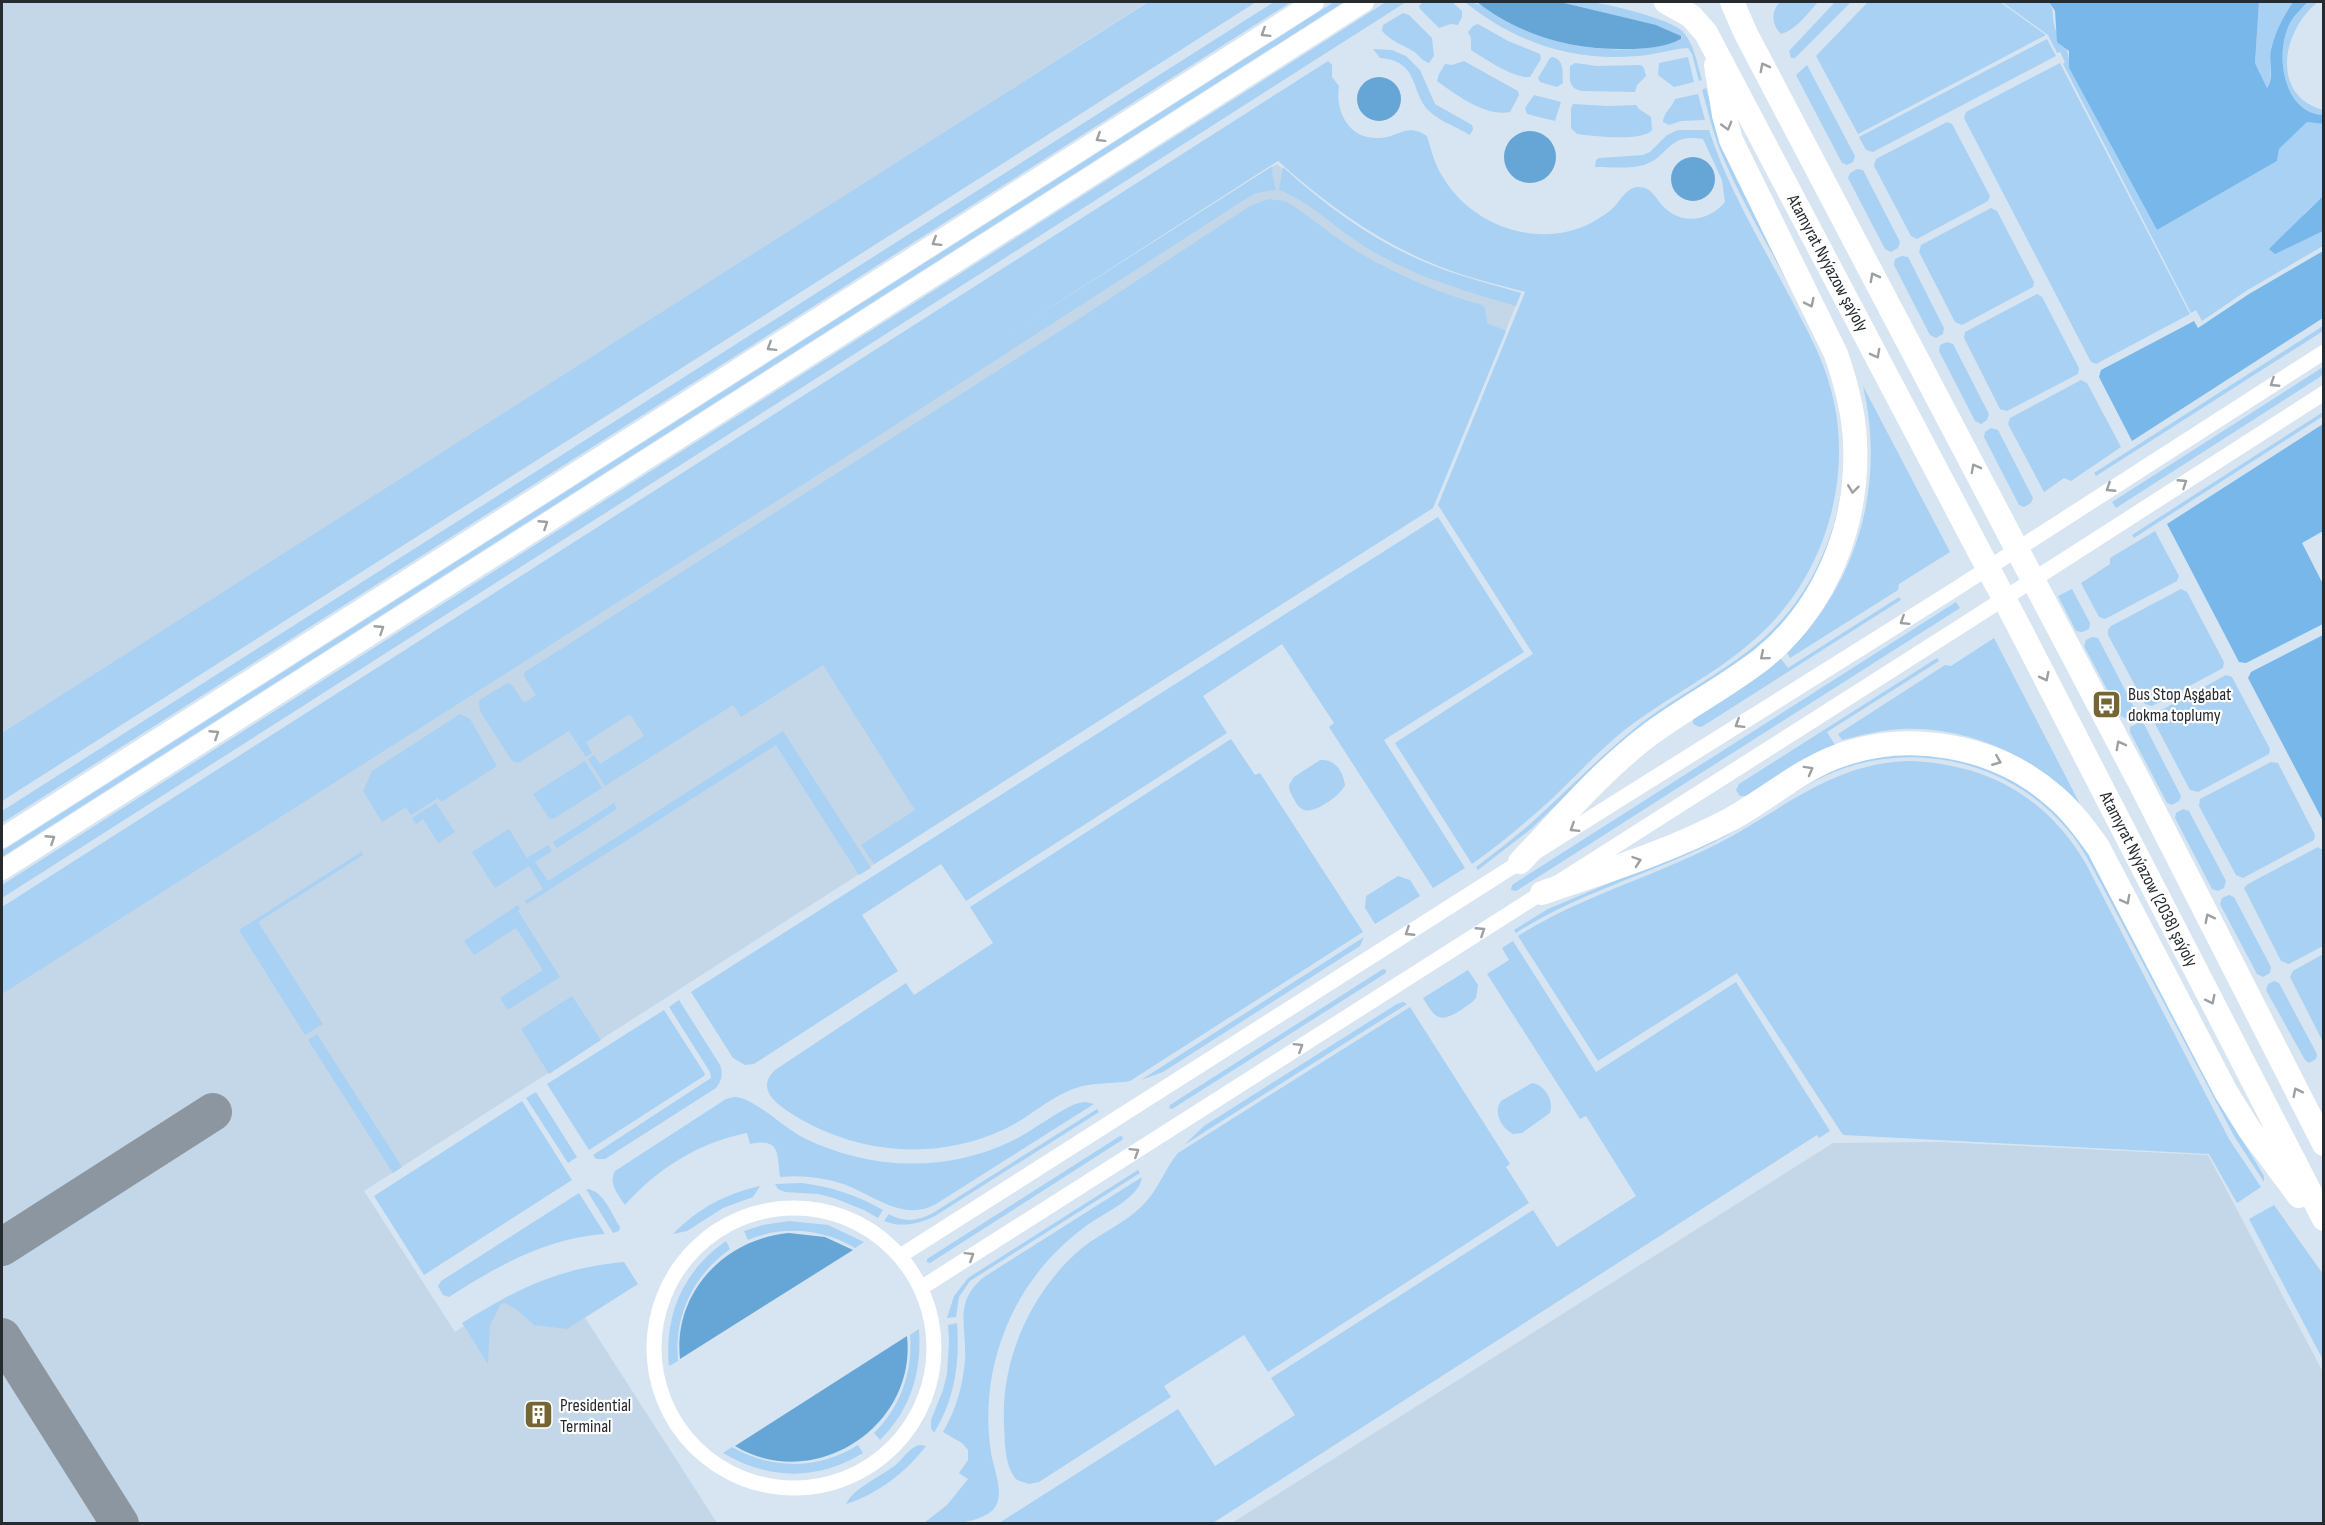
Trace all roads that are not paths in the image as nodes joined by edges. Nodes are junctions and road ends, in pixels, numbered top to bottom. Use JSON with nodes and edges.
{"nodes":[{"id":1,"x":1314,"y":2,"type":"edge"},
{"id":2,"x":1365,"y":2,"type":"edge"},
{"id":3,"x":1666,"y":2,"type":"edge"},
{"id":4,"x":1732,"y":2,"type":"edge"},
{"id":5,"x":1714,"y":48,"type":"junction"},
{"id":6,"x":2324,"y":352,"type":"edge"},
{"id":7,"x":2324,"y":393,"type":"edge"},
{"id":8,"x":2002,"y":520,"type":"joint"},
{"id":9,"x":1973,"y":539,"type":"joint"},
{"id":10,"x":2,"y":838,"type":"edge"},
{"id":11,"x":1520,"y":862,"type":"junction"},
{"id":12,"x":2,"y":870,"type":"edge"},
{"id":13,"x":1542,"y":892,"type":"junction"},
{"id":14,"x":2324,"y":1144,"type":"edge"},
{"id":15,"x":2324,"y":1219,"type":"edge"},
{"id":16,"x":2324,"y":1227,"type":"edge"},
{"id":17,"x":900,"y":1256,"type":"junction"},
{"id":18,"x":921,"y":1288,"type":"junction"}],
"edges":[{"from":1,"to":10,"type":"street","one_way":true},
{"from":12,"to":2,"type":"street","one_way":true},
{"from":3,"to":5,"type":"main road","name":"Atamyrat Nyýazow şaýoly"},
{"from":8,"to":4,"type":"main road","name":"Atamyrat Nyýazow şaýoly","one_way":true},
{"from":5,"to":9,"type":"main road","name":"Atamyrat Nyýazow şaýoly","one_way":true},
{"from":5,"to":11,"type":"main road","one_way":true},
{"from":6,"to":11,"type":"street","one_way":true},
{"from":13,"to":7,"type":"street","one_way":true},
{"from":14,"to":8,"type":"main road","name":"Atamyrat Nyýazow (2038) şaýoly","one_way":true},
{"from":9,"to":15,"type":"main road","name":"Atamyrat Nyýazow (2038) şaýoly","one_way":true},
{"from":11,"to":17,"type":"street","one_way":true},
{"from":13,"to":16,"type":"main road","one_way":true},
{"from":18,"to":13,"type":"street","one_way":true},
{"from":17,"to":18,"type":"street"},
{"from":17,"to":18,"type":"street"}]}
